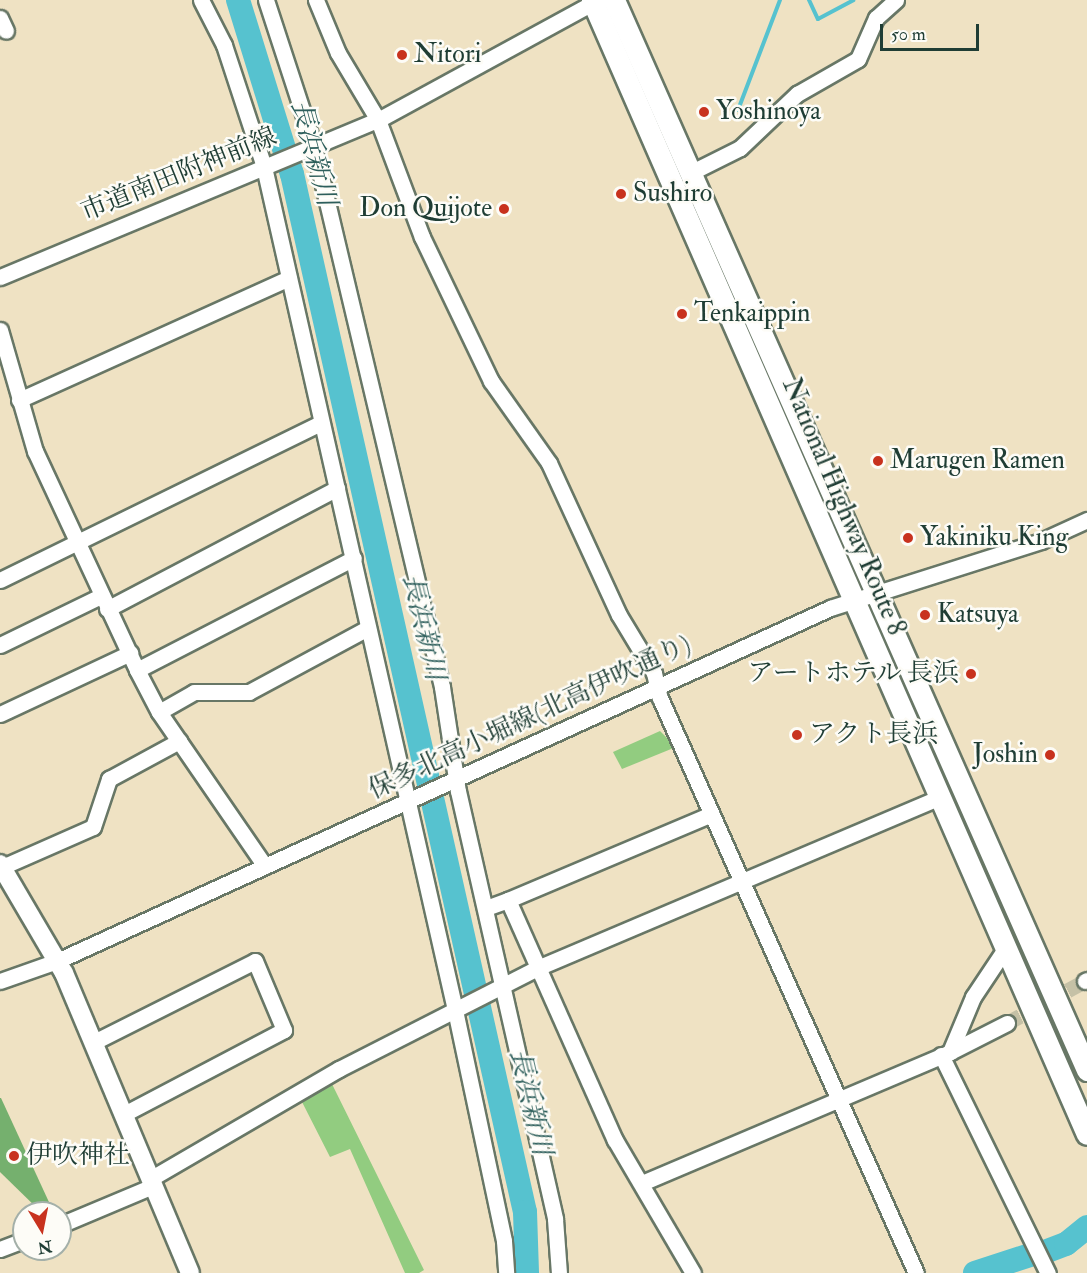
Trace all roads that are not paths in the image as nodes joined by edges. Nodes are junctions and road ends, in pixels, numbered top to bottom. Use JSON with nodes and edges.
{"nodes":[{"id":1,"x":201,"y":0,"type":"edge"},
{"id":2,"x":266,"y":0,"type":"edge"},
{"id":3,"x":316,"y":0,"type":"edge"},
{"id":4,"x":896,"y":0,"type":"edge"},
{"id":5,"x":599,"y":1,"type":"edge"},
{"id":6,"x":378,"y":120,"type":"junction"},
{"id":7,"x":314,"y":147,"type":"junction"},
{"id":8,"x":264,"y":167,"type":"junction"},
{"id":9,"x":690,"y":173,"type":"junction"},
{"id":10,"x":0,"y":277,"type":"edge"},
{"id":11,"x":290,"y":278,"type":"junction"},
{"id":12,"x":0,"y":330,"type":"edge"},
{"id":13,"x":3,"y":348,"type":"edge"},
{"id":14,"x":19,"y":400,"type":"junction"},
{"id":15,"x":321,"y":423,"type":"junction"},
{"id":16,"x":337,"y":488,"type":"junction"},
{"id":17,"x":1087,"y":520,"type":"edge"},
{"id":18,"x":78,"y":545,"type":"junction"},
{"id":19,"x":354,"y":558,"type":"junction"},
{"id":20,"x":0,"y":580,"type":"edge"},
{"id":21,"x":877,"y":593,"type":"junction"},
{"id":22,"x":853,"y":601,"type":"junction"},
{"id":23,"x":104,"y":602,"type":"junction"},
{"id":24,"x":366,"y":629,"type":"junction"},
{"id":25,"x":0,"y":645,"type":"edge"},
{"id":26,"x":130,"y":653,"type":"junction"},
{"id":27,"x":137,"y":670,"type":"junction"},
{"id":28,"x":657,"y":687,"type":"junction"},
{"id":29,"x":159,"y":712,"type":"junction"},
{"id":30,"x":0,"y":714,"type":"edge"},
{"id":31,"x":178,"y":741,"type":"junction"},
{"id":32,"x":454,"y":780,"type":"junction"},
{"id":33,"x":937,"y":798,"type":"junction"},
{"id":34,"x":409,"y":800,"type":"junction"},
{"id":35,"x":712,"y":814,"type":"junction"},
{"id":36,"x":1,"y":865,"type":"edge"},
{"id":37,"x":265,"y":866,"type":"junction"},
{"id":38,"x":746,"y":883,"type":"junction"},
{"id":39,"x":508,"y":900,"type":"junction"},
{"id":40,"x":486,"y":908,"type":"junction"},
{"id":41,"x":1005,"y":949,"type":"junction"},
{"id":42,"x":57,"y":961,"type":"junction"},
{"id":43,"x":535,"y":969,"type":"junction"},
{"id":44,"x":0,"y":981,"type":"edge"},
{"id":45,"x":502,"y":987,"type":"junction"},
{"id":46,"x":458,"y":1009,"type":"junction"},
{"id":47,"x":1007,"y":1023,"type":"tunnel mouth"},
{"id":48,"x":94,"y":1042,"type":"junction"},
{"id":49,"x":946,"y":1054,"type":"junction"},
{"id":50,"x":1087,"y":1070,"type":"edge"},
{"id":51,"x":840,"y":1097,"type":"junction"},
{"id":52,"x":124,"y":1114,"type":"junction"},
{"id":53,"x":1087,"y":1134,"type":"edge"},
{"id":54,"x":152,"y":1183,"type":"junction"},
{"id":55,"x":642,"y":1183,"type":"junction"},
{"id":56,"x":72,"y":1220,"type":"edge"},
{"id":57,"x":190,"y":1273,"type":"edge"},
{"id":58,"x":506,"y":1273,"type":"edge"},
{"id":59,"x":560,"y":1273,"type":"edge"},
{"id":60,"x":693,"y":1273,"type":"edge"},
{"id":61,"x":916,"y":1273,"type":"edge"},
{"id":62,"x":1048,"y":1273,"type":"edge"}],
"edges":[{"from":1,"to":8,"type":"street"},
{"from":2,"to":7,"type":"street"},
{"from":3,"to":6,"type":"street"},
{"from":4,"to":9,"type":"street"},
{"from":5,"to":6,"type":"street","name":"市道南田附神前線"},
{"from":5,"to":9,"type":"highway","name":"National Highway Route 8"},
{"from":5,"to":22,"type":"highway","name":"National Highway Route 8"},
{"from":6,"to":7,"type":"street","name":"市道南田附神前線"},
{"from":6,"to":28,"type":"street"},
{"from":7,"to":8,"type":"street","name":"市道南田附神前線"},
{"from":7,"to":32,"type":"street"},
{"from":8,"to":10,"type":"street","name":"市道南田附神前線"},
{"from":8,"to":11,"type":"street"},
{"from":9,"to":21,"type":"highway","name":"National Highway Route 8"},
{"from":11,"to":14,"type":"street"},
{"from":11,"to":15,"type":"street"},
{"from":12,"to":13,"type":"street"},
{"from":13,"to":14,"type":"street"},
{"from":14,"to":18,"type":"street"},
{"from":15,"to":16,"type":"street"},
{"from":15,"to":18,"type":"street"},
{"from":16,"to":19,"type":"street"},
{"from":16,"to":23,"type":"street"},
{"from":17,"to":21,"type":"street","name":"保多北高小堀線(北高伊吹通り)"},
{"from":18,"to":20,"type":"street"},
{"from":18,"to":23,"type":"street"},
{"from":19,"to":24,"type":"street"},
{"from":19,"to":27,"type":"street"},
{"from":21,"to":22,"type":"street","name":"保多北高小堀線(北高伊吹通り)"},
{"from":21,"to":50,"type":"highway","name":"National Highway Route 8"},
{"from":22,"to":28,"type":"street","name":"保多北高小堀線(北高伊吹通り)"},
{"from":22,"to":33,"type":"highway","name":"National Highway Route 8"},
{"from":23,"to":25,"type":"street"},
{"from":23,"to":26,"type":"street"},
{"from":24,"to":29,"type":"street"},
{"from":24,"to":34,"type":"street"},
{"from":26,"to":27,"type":"street"},
{"from":26,"to":30,"type":"street"},
{"from":27,"to":29,"type":"street"},
{"from":28,"to":32,"type":"street","name":"保多北高小堀線(北高伊吹通り)"},
{"from":28,"to":35,"type":"street"},
{"from":29,"to":31,"type":"street"},
{"from":31,"to":36,"type":"street"},
{"from":31,"to":37,"type":"street"},
{"from":32,"to":34,"type":"street","name":"保多北高小堀線(北高伊吹通り)"},
{"from":32,"to":40,"type":"street"},
{"from":33,"to":38,"type":"street"},
{"from":33,"to":41,"type":"highway","name":"National Highway Route 8"},
{"from":34,"to":37,"type":"street","name":"保多北高小堀線(北高伊吹通り)"},
{"from":34,"to":46,"type":"street"},
{"from":35,"to":38,"type":"street"},
{"from":35,"to":39,"type":"street"},
{"from":36,"to":42,"type":"main road"},
{"from":37,"to":42,"type":"street","name":"保多北高小堀線(北高伊吹通り)"},
{"from":38,"to":43,"type":"street"},
{"from":38,"to":51,"type":"street"},
{"from":39,"to":40,"type":"street"},
{"from":39,"to":43,"type":"street"},
{"from":40,"to":45,"type":"street"},
{"from":41,"to":49,"type":"street"},
{"from":41,"to":53,"type":"highway","name":"National Highway Route 8"},
{"from":42,"to":44,"type":"street","name":"保多北高小堀線(北高伊吹通り)"},
{"from":42,"to":48,"type":"main road"},
{"from":43,"to":45,"type":"street"},
{"from":43,"to":55,"type":"street"},
{"from":45,"to":46,"type":"street"},
{"from":45,"to":59,"type":"street"},
{"from":46,"to":54,"type":"street"},
{"from":46,"to":58,"type":"street"},
{"from":47,"to":49,"type":"street"},
{"from":48,"to":52,"type":"main road"},
{"from":48,"to":52,"type":"street"},
{"from":49,"to":51,"type":"street"},
{"from":49,"to":62,"type":"street"},
{"from":51,"to":55,"type":"street"},
{"from":51,"to":61,"type":"street"},
{"from":52,"to":54,"type":"main road"},
{"from":54,"to":56,"type":"street"},
{"from":54,"to":57,"type":"main road"},
{"from":55,"to":60,"type":"street"}]}
